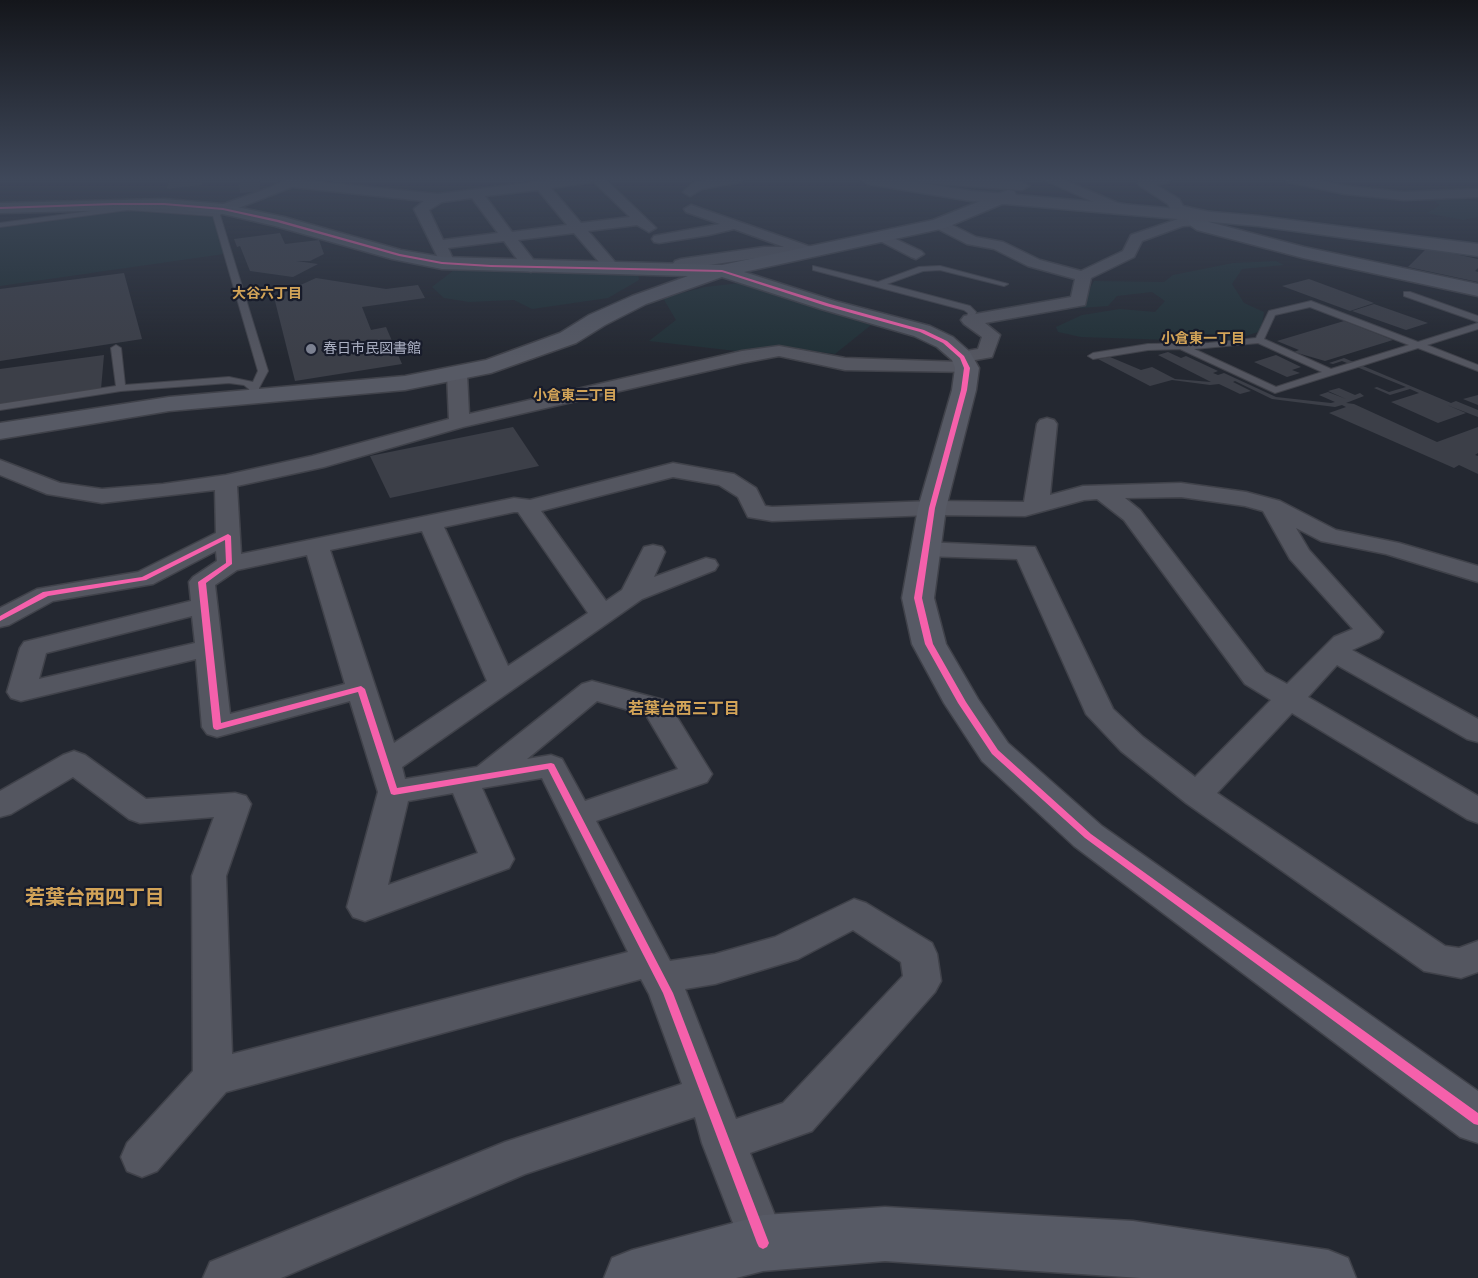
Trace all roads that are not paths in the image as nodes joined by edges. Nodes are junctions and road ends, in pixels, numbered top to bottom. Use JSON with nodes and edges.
{"nodes":[{"id":1,"x":227,"y":239,"type":"edge"},
{"id":2,"x":341,"y":239,"type":"edge"},
{"id":3,"x":433,"y":239,"type":"edge"},
{"id":4,"x":500,"y":239,"type":"edge"},
{"id":5,"x":512,"y":239,"type":"edge"},
{"id":6,"x":588,"y":239,"type":"edge"},
{"id":7,"x":659,"y":239,"type":"edge"},
{"id":8,"x":768,"y":239,"type":"edge"},
{"id":9,"x":883,"y":239,"type":"edge"},
{"id":10,"x":886,"y":239,"type":"edge"},
{"id":11,"x":967,"y":239,"type":"edge"},
{"id":12,"x":1136,"y":239,"type":"edge"},
{"id":13,"x":1252,"y":239,"type":"edge"},
{"id":14,"x":1394,"y":239,"type":"edge"},
{"id":15,"x":1433,"y":239,"type":"edge"},
{"id":16,"x":1478,"y":245,"type":"edge"},
{"id":17,"x":1478,"y":250,"type":"edge"},
{"id":18,"x":440,"y":254,"type":"junction"},
{"id":19,"x":916,"y":254,"type":"dead end"},
{"id":20,"x":813,"y":259,"type":"junction"},
{"id":21,"x":684,"y":266,"type":"junction"},
{"id":22,"x":531,"y":267,"type":"junction"},
{"id":23,"x":604,"y":267,"type":"junction"},
{"id":24,"x":722,"y":271,"type":"junction"},
{"id":25,"x":1083,"y":276,"type":"junction"},
{"id":26,"x":1004,"y":284,"type":"dead end"},
{"id":27,"x":878,"y":285,"type":"junction"},
{"id":28,"x":1478,"y":290,"type":"edge"},
{"id":29,"x":1407,"y":294,"type":"dead end"},
{"id":30,"x":1478,"y":319,"type":"edge"},
{"id":31,"x":970,"y":320,"type":"junction"},
{"id":32,"x":1478,"y":326,"type":"edge"},
{"id":33,"x":1259,"y":340,"type":"junction"},
{"id":34,"x":1419,"y":345,"type":"junction"},
{"id":35,"x":1181,"y":346,"type":"junction"},
{"id":36,"x":116,"y":348,"type":"dead end"},
{"id":37,"x":1093,"y":356,"type":"dead end"},
{"id":38,"x":964,"y":362,"type":"junction"},
{"id":39,"x":1478,"y":368,"type":"edge"},
{"id":40,"x":1332,"y":373,"type":"junction"},
{"id":41,"x":457,"y":374,"type":"junction"},
{"id":42,"x":121,"y":388,"type":"junction"},
{"id":43,"x":254,"y":392,"type":"junction"},
{"id":44,"x":0,"y":407,"type":"edge"},
{"id":45,"x":459,"y":422,"type":"junction"},
{"id":46,"x":1047,"y":424,"type":"dead end"},
{"id":47,"x":0,"y":431,"type":"edge"},
{"id":48,"x":0,"y":467,"type":"edge"},
{"id":49,"x":226,"y":482,"type":"junction"},
{"id":50,"x":1102,"y":492,"type":"junction"},
{"id":51,"x":1037,"y":505,"type":"junction"},
{"id":52,"x":1272,"y":506,"type":"junction"},
{"id":53,"x":527,"y":508,"type":"junction"},
{"id":54,"x":932,"y":508,"type":"junction"},
{"id":55,"x":430,"y":522,"type":"junction"},
{"id":56,"x":316,"y":546,"type":"junction"},
{"id":57,"x":924,"y":549,"type":"junction"},
{"id":58,"x":228,"y":550,"type":"junction"},
{"id":59,"x":653,"y":552,"type":"dead end"},
{"id":60,"x":706,"y":565,"type":"dead end"},
{"id":61,"x":1478,"y":574,"type":"edge"},
{"id":62,"x":633,"y":594,"type":"junction"},
{"id":63,"x":205,"y":605,"type":"junction"},
{"id":64,"x":603,"y":615,"type":"junction"},
{"id":65,"x":0,"y":619,"type":"edge"},
{"id":66,"x":209,"y":648,"type":"junction"},
{"id":67,"x":1334,"y":652,"type":"junction"},
{"id":68,"x":502,"y":684,"type":"junction"},
{"id":69,"x":362,"y":689,"type":"junction"},
{"id":70,"x":1290,"y":699,"type":"junction"},
{"id":71,"x":1478,"y":732,"type":"edge"},
{"id":72,"x":389,"y":778,"type":"junction"},
{"id":73,"x":474,"y":779,"type":"junction"},
{"id":74,"x":9,"y":793,"type":"edge"},
{"id":75,"x":1197,"y":795,"type":"junction"},
{"id":76,"x":1478,"y":811,"type":"edge"},
{"id":77,"x":576,"y":816,"type":"junction"},
{"id":78,"x":1478,"y":956,"type":"edge"},
{"id":79,"x":655,"y":969,"type":"junction"},
{"id":80,"x":213,"y":1077,"type":"junction"},
{"id":81,"x":706,"y":1095,"type":"junction"},
{"id":82,"x":1478,"y":1120,"type":"edge"},
{"id":83,"x":723,"y":1143,"type":"junction"},
{"id":84,"x":142,"y":1157,"type":"dead end"},
{"id":85,"x":763,"y":1243,"type":"junction"},
{"id":86,"x":226,"y":1278,"type":"edge"},
{"id":87,"x":632,"y":1278,"type":"edge"},
{"id":88,"x":1328,"y":1278,"type":"edge"}],
"edges":[{"from":1,"to":43,"type":"lane"},
{"from":2,"to":18,"type":"street"},
{"from":3,"to":18,"type":"street"},
{"from":4,"to":18,"type":"street"},
{"from":5,"to":22,"type":"street"},
{"from":6,"to":23,"type":"street"},
{"from":7,"to":21,"type":"street"},
{"from":8,"to":20,"type":"street"},
{"from":9,"to":20,"type":"street"},
{"from":10,"to":19,"type":"street"},
{"from":11,"to":25,"type":"street"},
{"from":12,"to":25,"type":"street"},
{"from":13,"to":28,"type":"street"},
{"from":14,"to":17,"type":"main road"},
{"from":15,"to":16,"type":"main road"},
{"from":18,"to":22,"type":"street"},
{"from":20,"to":21,"type":"street"},
{"from":20,"to":24,"type":"street"},
{"from":20,"to":27,"type":"lane"},
{"from":21,"to":23,"type":"street"},
{"from":21,"to":24,"type":"street"},
{"from":22,"to":23,"type":"street"},
{"from":24,"to":38,"type":"street"},
{"from":24,"to":41,"type":"street"},
{"from":25,"to":31,"type":"street"},
{"from":26,"to":27,"type":"lane"},
{"from":27,"to":31,"type":"lane"},
{"from":29,"to":30,"type":"lane"},
{"from":31,"to":38,"type":"street"},
{"from":32,"to":34,"type":"lane"},
{"from":33,"to":34,"type":"lane"},
{"from":33,"to":35,"type":"lane"},
{"from":33,"to":40,"type":"lane"},
{"from":34,"to":39,"type":"lane"},
{"from":34,"to":40,"type":"lane"},
{"from":35,"to":37,"type":"lane"},
{"from":35,"to":40,"type":"lane"},
{"from":36,"to":42,"type":"lane"},
{"from":38,"to":45,"type":"street"},
{"from":38,"to":54,"type":"street"},
{"from":41,"to":43,"type":"street"},
{"from":41,"to":45,"type":"street"},
{"from":42,"to":43,"type":"lane"},
{"from":42,"to":44,"type":"lane"},
{"from":43,"to":47,"type":"street"},
{"from":45,"to":49,"type":"street"},
{"from":46,"to":51,"type":"street"},
{"from":48,"to":49,"type":"street"},
{"from":49,"to":58,"type":"street"},
{"from":50,"to":51,"type":"street"},
{"from":50,"to":52,"type":"street"},
{"from":50,"to":70,"type":"street"},
{"from":51,"to":54,"type":"street"},
{"from":52,"to":61,"type":"street"},
{"from":52,"to":67,"type":"street"},
{"from":53,"to":54,"type":"street"},
{"from":53,"to":55,"type":"street"},
{"from":53,"to":64,"type":"street"},
{"from":54,"to":57,"type":"street"},
{"from":55,"to":56,"type":"street"},
{"from":55,"to":68,"type":"street"},
{"from":56,"to":58,"type":"street"},
{"from":56,"to":69,"type":"street"},
{"from":57,"to":75,"type":"street"},
{"from":57,"to":82,"type":"street"},
{"from":58,"to":63,"type":"street"},
{"from":58,"to":65,"type":"street"},
{"from":59,"to":62,"type":"street"},
{"from":60,"to":62,"type":"street"},
{"from":62,"to":64,"type":"street"},
{"from":63,"to":66,"type":"street"},
{"from":63,"to":66,"type":"street"},
{"from":64,"to":68,"type":"street"},
{"from":66,"to":69,"type":"street"},
{"from":67,"to":70,"type":"street"},
{"from":67,"to":71,"type":"street"},
{"from":68,"to":72,"type":"street"},
{"from":69,"to":72,"type":"street"},
{"from":70,"to":75,"type":"street"},
{"from":70,"to":76,"type":"street"},
{"from":72,"to":73,"type":"street"},
{"from":72,"to":73,"type":"street"},
{"from":73,"to":77,"type":"street"},
{"from":73,"to":77,"type":"street"},
{"from":74,"to":80,"type":"street"},
{"from":75,"to":78,"type":"street"},
{"from":77,"to":79,"type":"street"},
{"from":79,"to":80,"type":"street"},
{"from":79,"to":81,"type":"street"},
{"from":79,"to":83,"type":"street"},
{"from":80,"to":84,"type":"street"},
{"from":81,"to":83,"type":"street"},
{"from":81,"to":86,"type":"street"},
{"from":83,"to":85,"type":"street"},
{"from":85,"to":87,"type":"street"},
{"from":85,"to":88,"type":"street"}]}
